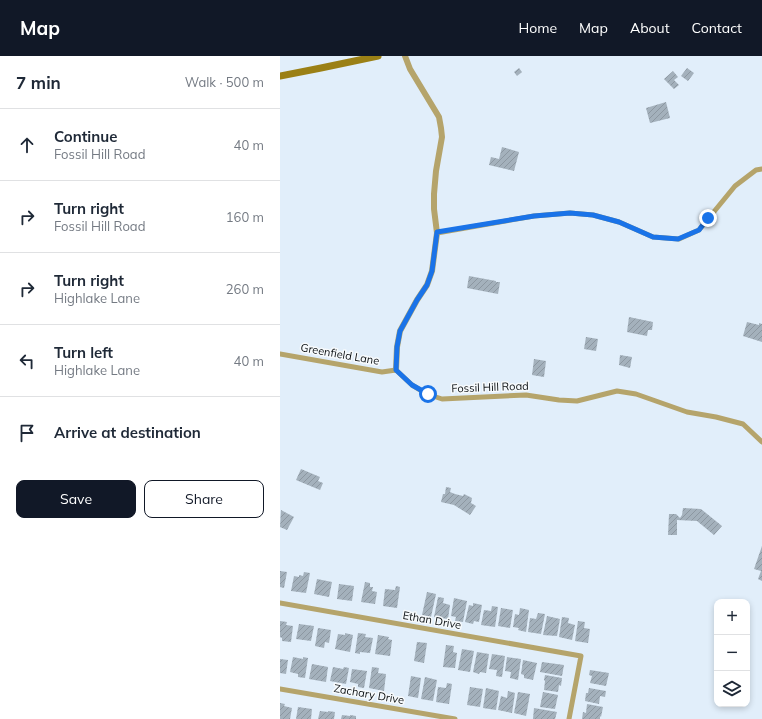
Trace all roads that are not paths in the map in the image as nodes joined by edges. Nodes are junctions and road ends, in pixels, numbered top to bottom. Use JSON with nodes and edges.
{"nodes":[{"id":1,"x":378,"y":56,"type":"edge"},
{"id":2,"x":405,"y":56,"type":"edge"},
{"id":3,"x":280,"y":76,"type":"edge"},
{"id":4,"x":762,"y":169,"type":"edge"},
{"id":5,"x":437,"y":232,"type":"junction"},
{"id":6,"x":280,"y":354,"type":"edge"},
{"id":7,"x":396,"y":370,"type":"junction"},
{"id":8,"x":762,"y":442,"type":"edge"},
{"id":9,"x":280,"y":603,"type":"edge"},
{"id":10,"x":280,"y":689,"type":"edge"},
{"id":11,"x":455,"y":719,"type":"edge"},
{"id":12,"x":569,"y":719,"type":"edge"}],
"edges":[{"from":1,"to":3,"type":"main road"},
{"from":2,"to":5,"type":"street"},
{"from":4,"to":5,"type":"street"},
{"from":5,"to":7,"type":"street"},
{"from":6,"to":7,"type":"street","name":"Greenfield Lane"},
{"from":7,"to":8,"type":"street","name":"Fossil Hill Road"},
{"from":9,"to":12,"type":"street","name":"Ethan Drive"},
{"from":10,"to":11,"type":"street","name":"Zachary Drive"}]}
